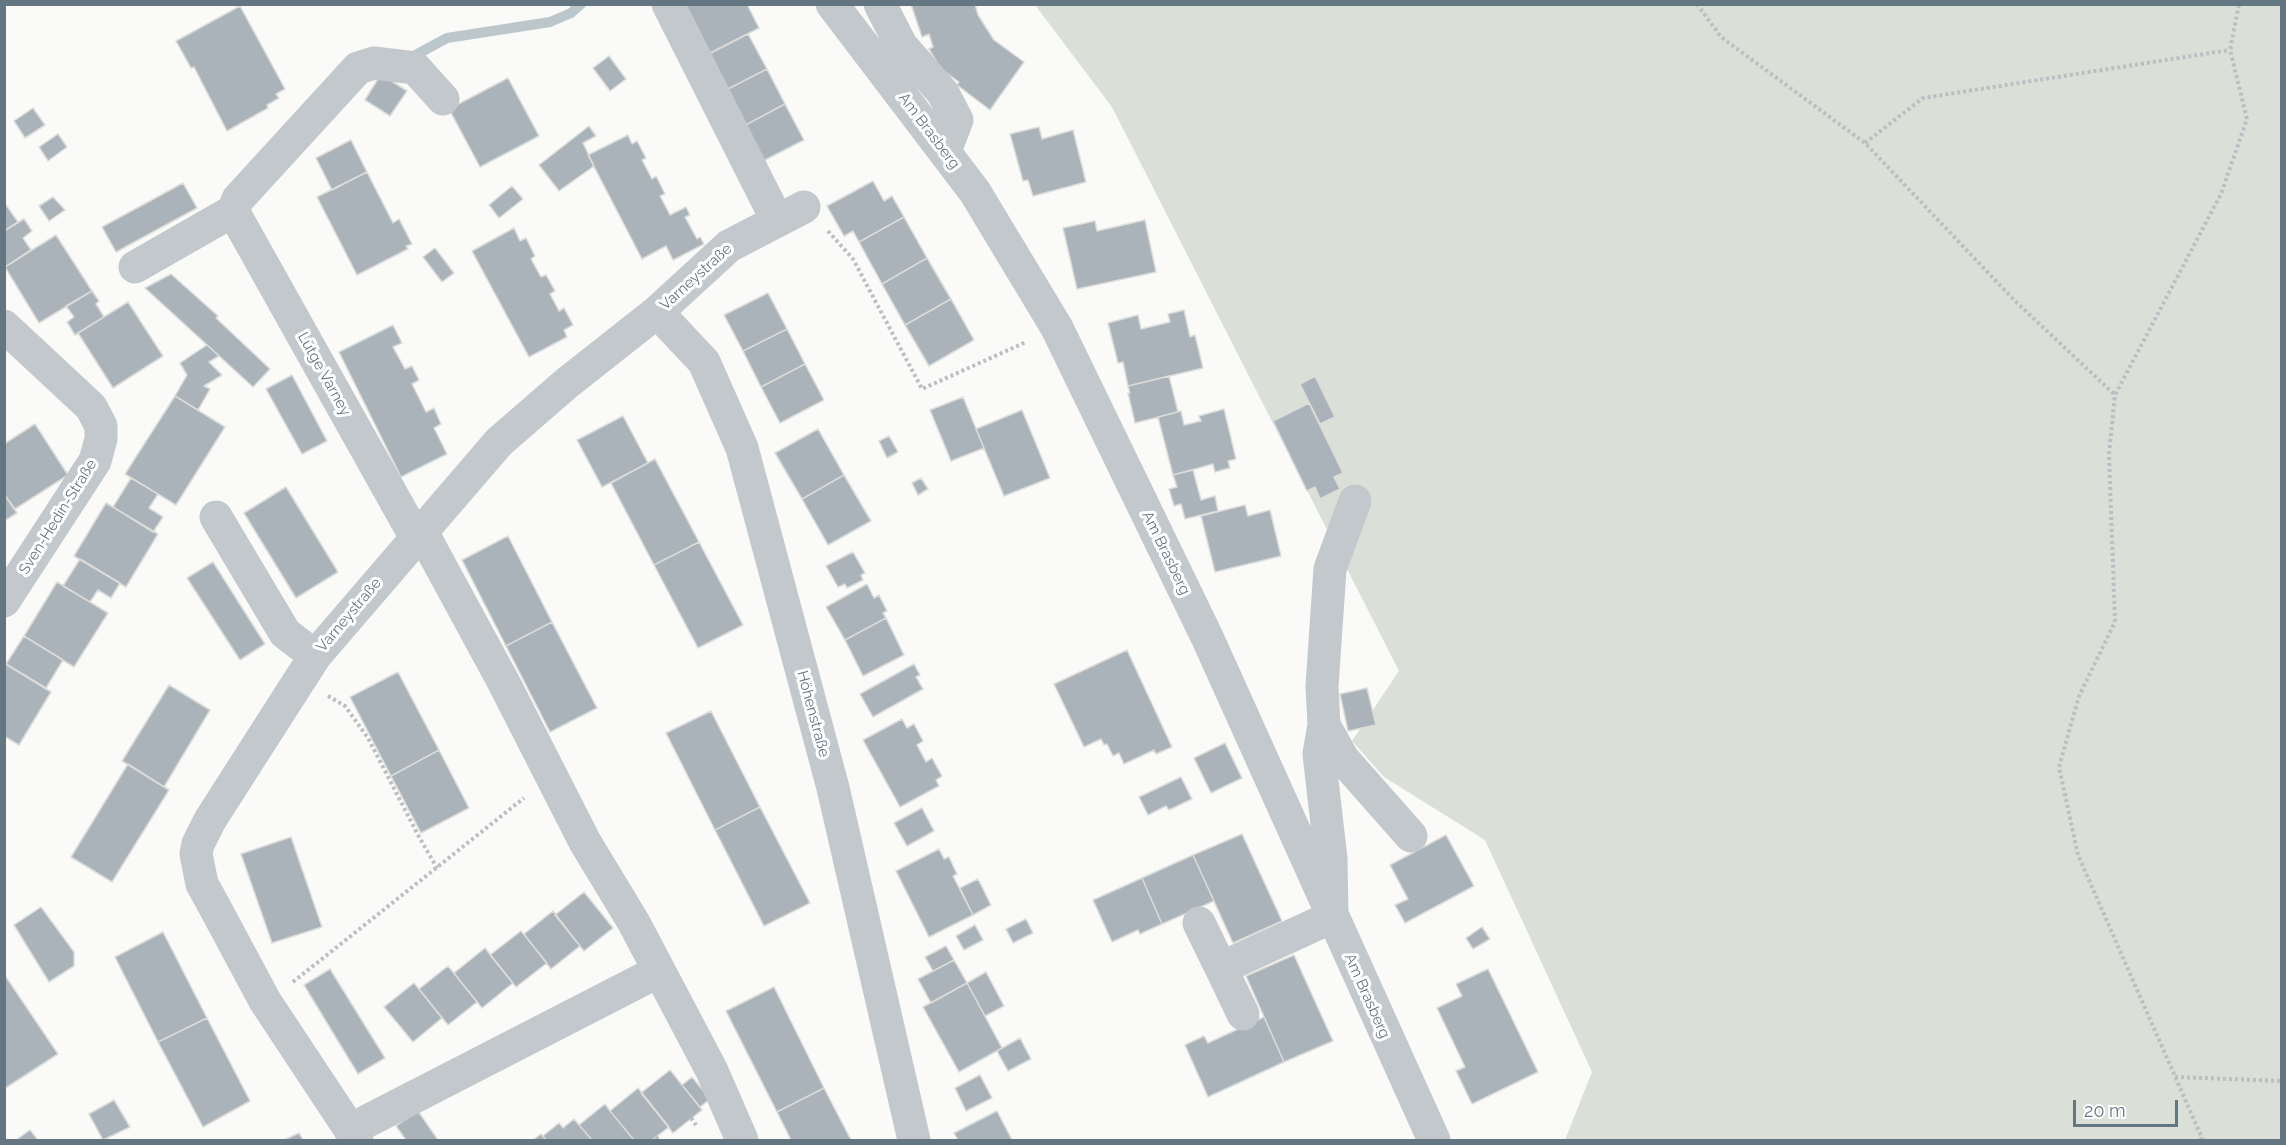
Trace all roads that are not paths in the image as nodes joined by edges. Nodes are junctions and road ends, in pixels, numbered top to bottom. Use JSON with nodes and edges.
{"nodes":[{"id":1,"x":668,"y":4,"type":"edge"},
{"id":2,"x":831,"y":4,"type":"edge"},
{"id":3,"x":880,"y":4,"type":"edge"},
{"id":4,"x":442,"y":99,"type":"dead end"},
{"id":5,"x":945,"y":152,"type":"junction"},
{"id":6,"x":233,"y":211,"type":"junction"},
{"id":7,"x":135,"y":267,"type":"dead end"},
{"id":8,"x":657,"y":312,"type":"junction"},
{"id":9,"x":4,"y":326,"type":"edge"},
{"id":10,"x":1355,"y":501,"type":"dead end"},
{"id":11,"x":216,"y":517,"type":"dead end"},
{"id":12,"x":418,"y":533,"type":"junction"},
{"id":13,"x":4,"y":601,"type":"edge"},
{"id":14,"x":308,"y":667,"type":"junction"},
{"id":15,"x":1324,"y":725,"type":"junction"},
{"id":16,"x":1412,"y":836,"type":"dead end"},
{"id":17,"x":1332,"y":917,"type":"junction"},
{"id":18,"x":1199,"y":923,"type":"dead end"},
{"id":19,"x":1221,"y":968,"type":"junction"},
{"id":20,"x":659,"y":971,"type":"junction"},
{"id":21,"x":1243,"y":1014,"type":"dead end"},
{"id":22,"x":354,"y":1135,"type":"edge"},
{"id":23,"x":742,"y":1140,"type":"edge"},
{"id":24,"x":914,"y":1140,"type":"edge"},
{"id":25,"x":1434,"y":1140,"type":"edge"}],
"edges":[{"from":1,"to":8,"type":"street","name":"Varneystraße"},
{"from":2,"to":5,"type":"street","name":"Am Brasberg"},
{"from":3,"to":5,"type":"street"},
{"from":4,"to":6,"type":"street"},
{"from":5,"to":17,"type":"street","name":"Am Brasberg"},
{"from":6,"to":7,"type":"street"},
{"from":6,"to":12,"type":"street","name":"Lütge Varney"},
{"from":8,"to":12,"type":"street","name":"Varneystraße"},
{"from":8,"to":24,"type":"street","name":"Höhenstraße"},
{"from":9,"to":13,"type":"street","name":"Sven-Hedin-Straße"},
{"from":10,"to":15,"type":"street"},
{"from":11,"to":14,"type":"street"},
{"from":12,"to":14,"type":"street","name":"Varneystraße"},
{"from":12,"to":20,"type":"street","name":"Lütge Varney"},
{"from":14,"to":22,"type":"street","name":"Varneystraße"},
{"from":15,"to":16,"type":"street"},
{"from":15,"to":17,"type":"street"},
{"from":17,"to":19,"type":"street"},
{"from":17,"to":25,"type":"street","name":"Am Brasberg"},
{"from":18,"to":19,"type":"street"},
{"from":19,"to":21,"type":"street"},
{"from":20,"to":22,"type":"street"},
{"from":20,"to":23,"type":"street","name":"Lütge Varney"}]}
